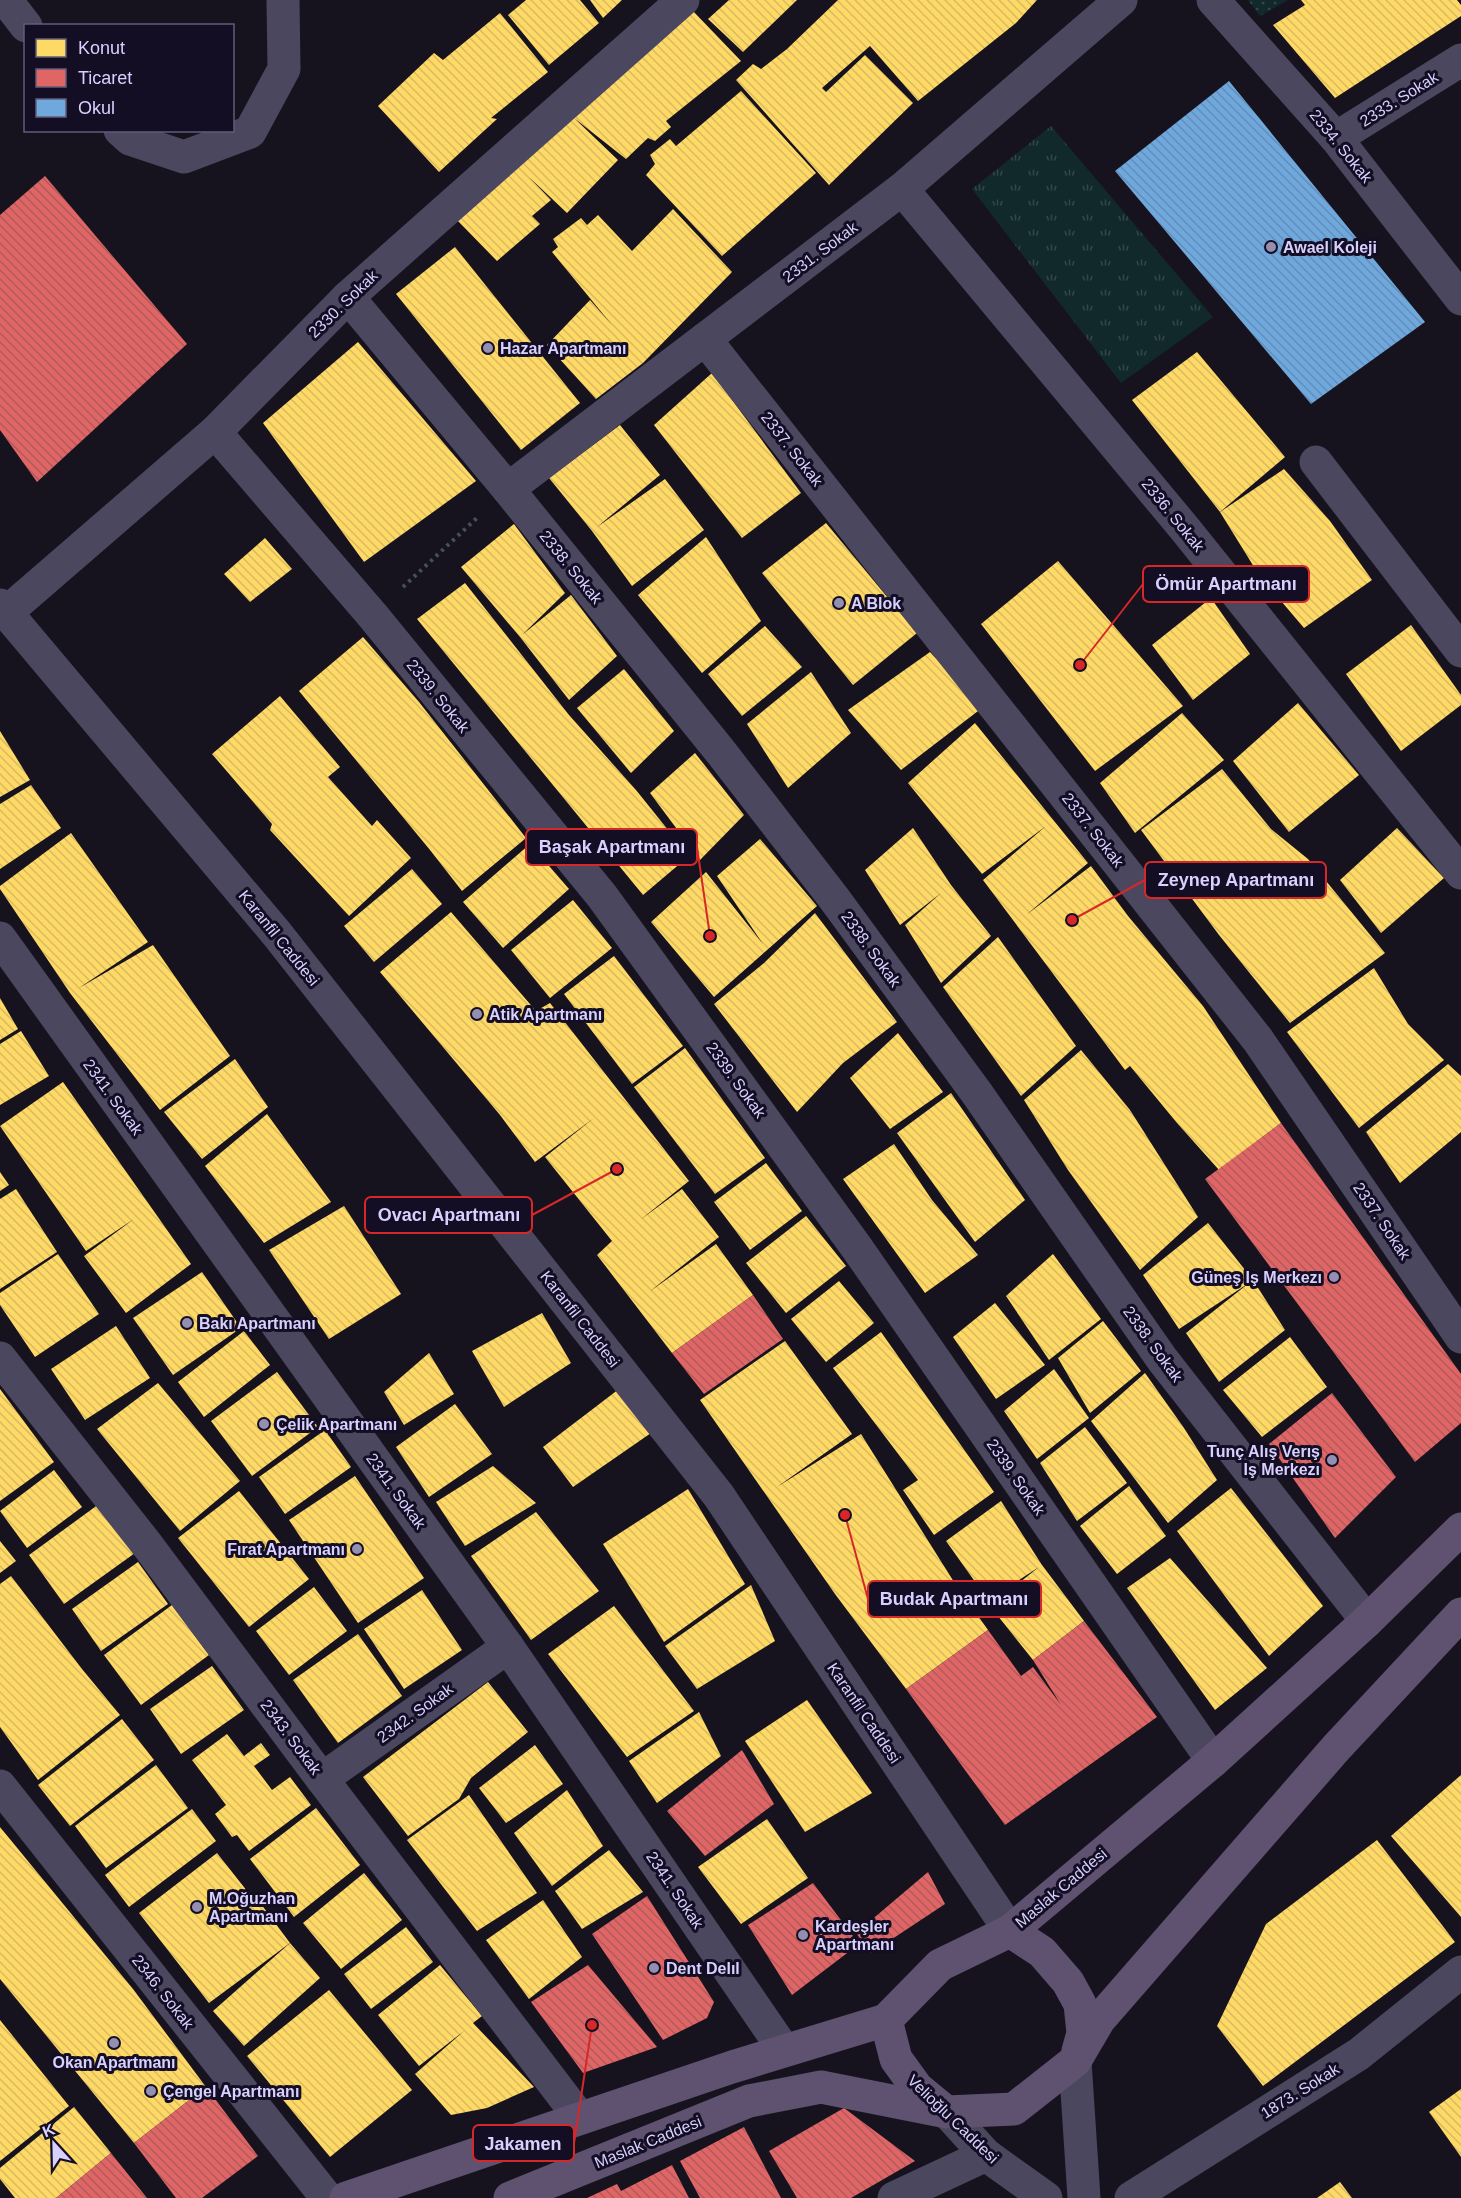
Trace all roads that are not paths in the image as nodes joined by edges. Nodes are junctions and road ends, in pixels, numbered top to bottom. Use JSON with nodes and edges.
{"nodes":[{"id":1,"x":6,"y":0,"type":"edge"},
{"id":2,"x":283,"y":0,"type":"edge"},
{"id":3,"x":683,"y":0,"type":"edge"},
{"id":4,"x":1121,"y":0,"type":"edge"},
{"id":5,"x":1213,"y":0,"type":"edge"},
{"id":6,"x":24,"y":24,"type":"edge"},
{"id":7,"x":1461,"y":60,"type":"edge"},
{"id":8,"x":122,"y":132,"type":"edge"},
{"id":9,"x":1336,"y":138,"type":"junction"},
{"id":10,"x":902,"y":189,"type":"junction"},
{"id":11,"x":348,"y":297,"type":"junction"},
{"id":12,"x":1461,"y":299,"type":"edge"},
{"id":13,"x":705,"y":339,"type":"junction"},
{"id":14,"x":215,"y":432,"type":"junction"},
{"id":15,"x":1316,"y":462,"type":"dead end"},
{"id":16,"x":508,"y":489,"type":"junction"},
{"id":17,"x":2,"y":604,"type":"edge"},
{"id":18,"x":1461,"y":651,"type":"edge"},
{"id":19,"x":1461,"y":873,"type":"edge"},
{"id":20,"x":0,"y":938,"type":"edge"},
{"id":21,"x":1461,"y":1337,"type":"edge"},
{"id":22,"x":0,"y":1358,"type":"edge"},
{"id":23,"x":1461,"y":1529,"type":"edge"},
{"id":24,"x":1461,"y":1614,"type":"edge"},
{"id":25,"x":1366,"y":1621,"type":"junction"},
{"id":26,"x":508,"y":1647,"type":"junction"},
{"id":27,"x":1213,"y":1761,"type":"junction"},
{"id":28,"x":322,"y":1779,"type":"junction"},
{"id":29,"x":0,"y":1786,"type":"edge"},
{"id":30,"x":1010,"y":1930,"type":"junction"},
{"id":31,"x":1461,"y":1972,"type":"edge"},
{"id":32,"x":886,"y":2020,"type":"junction"},
{"id":33,"x":784,"y":2050,"type":"junction"},
{"id":34,"x":1075,"y":2061,"type":"junction"},
{"id":35,"x":947,"y":2112,"type":"junction"},
{"id":36,"x":580,"y":2118,"type":"junction"},
{"id":37,"x":986,"y":2155,"type":"junction"},
{"id":38,"x":327,"y":2198,"type":"edge"},
{"id":39,"x":346,"y":2198,"type":"edge"},
{"id":40,"x":510,"y":2198,"type":"edge"},
{"id":41,"x":894,"y":2198,"type":"edge"},
{"id":42,"x":1046,"y":2198,"type":"edge"},
{"id":43,"x":1084,"y":2198,"type":"edge"},
{"id":44,"x":1131,"y":2198,"type":"edge"}],
"edges":[{"from":1,"to":6,"type":"street"},
{"from":2,"to":8,"type":"street"},
{"from":3,"to":11,"type":"street","name":"2330. Sokak"},
{"from":4,"to":10,"type":"street","name":"2331. Sokak"},
{"from":5,"to":9,"type":"street","name":"2334. Sokak"},
{"from":7,"to":9,"type":"street","name":"2333. Sokak"},
{"from":9,"to":12,"type":"street","name":"2334. Sokak"},
{"from":10,"to":13,"type":"street","name":"2331. Sokak"},
{"from":10,"to":19,"type":"street","name":"2336. Sokak"},
{"from":11,"to":14,"type":"street","name":"2330. Sokak"},
{"from":11,"to":16,"type":"street","name":"2338. Sokak"},
{"from":13,"to":16,"type":"street","name":"2331. Sokak"},
{"from":13,"to":21,"type":"street","name":"2337. Sokak"},
{"from":14,"to":17,"type":"street","name":"2330. Sokak"},
{"from":14,"to":27,"type":"street","name":"2339. Sokak"},
{"from":15,"to":18,"type":"street"},
{"from":16,"to":25,"type":"street","name":"2338. Sokak"},
{"from":17,"to":30,"type":"street","name":"Karanfil Caddesi"},
{"from":20,"to":26,"type":"street","name":"2341. Sokak"},
{"from":22,"to":28,"type":"street","name":"2343. Sokak"},
{"from":23,"to":25,"type":"main road","name":"Maslak Caddesi"},
{"from":24,"to":34,"type":"main road","name":"Maslak Caddesi"},
{"from":25,"to":27,"type":"main road","name":"Maslak Caddesi"},
{"from":26,"to":28,"type":"street","name":"2342. Sokak"},
{"from":26,"to":33,"type":"street","name":"2341. Sokak"},
{"from":27,"to":30,"type":"main road","name":"Maslak Caddesi"},
{"from":28,"to":36,"type":"street","name":"2343. Sokak"},
{"from":29,"to":38,"type":"street","name":"2346. Sokak"},
{"from":30,"to":32,"type":"main road","name":"Maslak Caddesi"},
{"from":30,"to":34,"type":"main road","name":"Karanfil Caddesi"},
{"from":31,"to":44,"type":"street","name":"1873. Sokak"},
{"from":32,"to":33,"type":"main road","name":"Maslak Caddesi"},
{"from":32,"to":35,"type":"main road","name":"Velioğlu Caddesi"},
{"from":33,"to":36,"type":"main road","name":"Maslak Caddesi"},
{"from":34,"to":35,"type":"main road","name":"Maslak Caddesi"},
{"from":34,"to":43,"type":"street"},
{"from":35,"to":37,"type":"street","name":"Velioğlu Caddesi"},
{"from":35,"to":40,"type":"main road","name":"Maslak Caddesi"},
{"from":36,"to":39,"type":"main road","name":"Maslak Caddesi"},
{"from":37,"to":41,"type":"street"},
{"from":37,"to":42,"type":"street","name":"Velioğlu Caddesi"}]}
